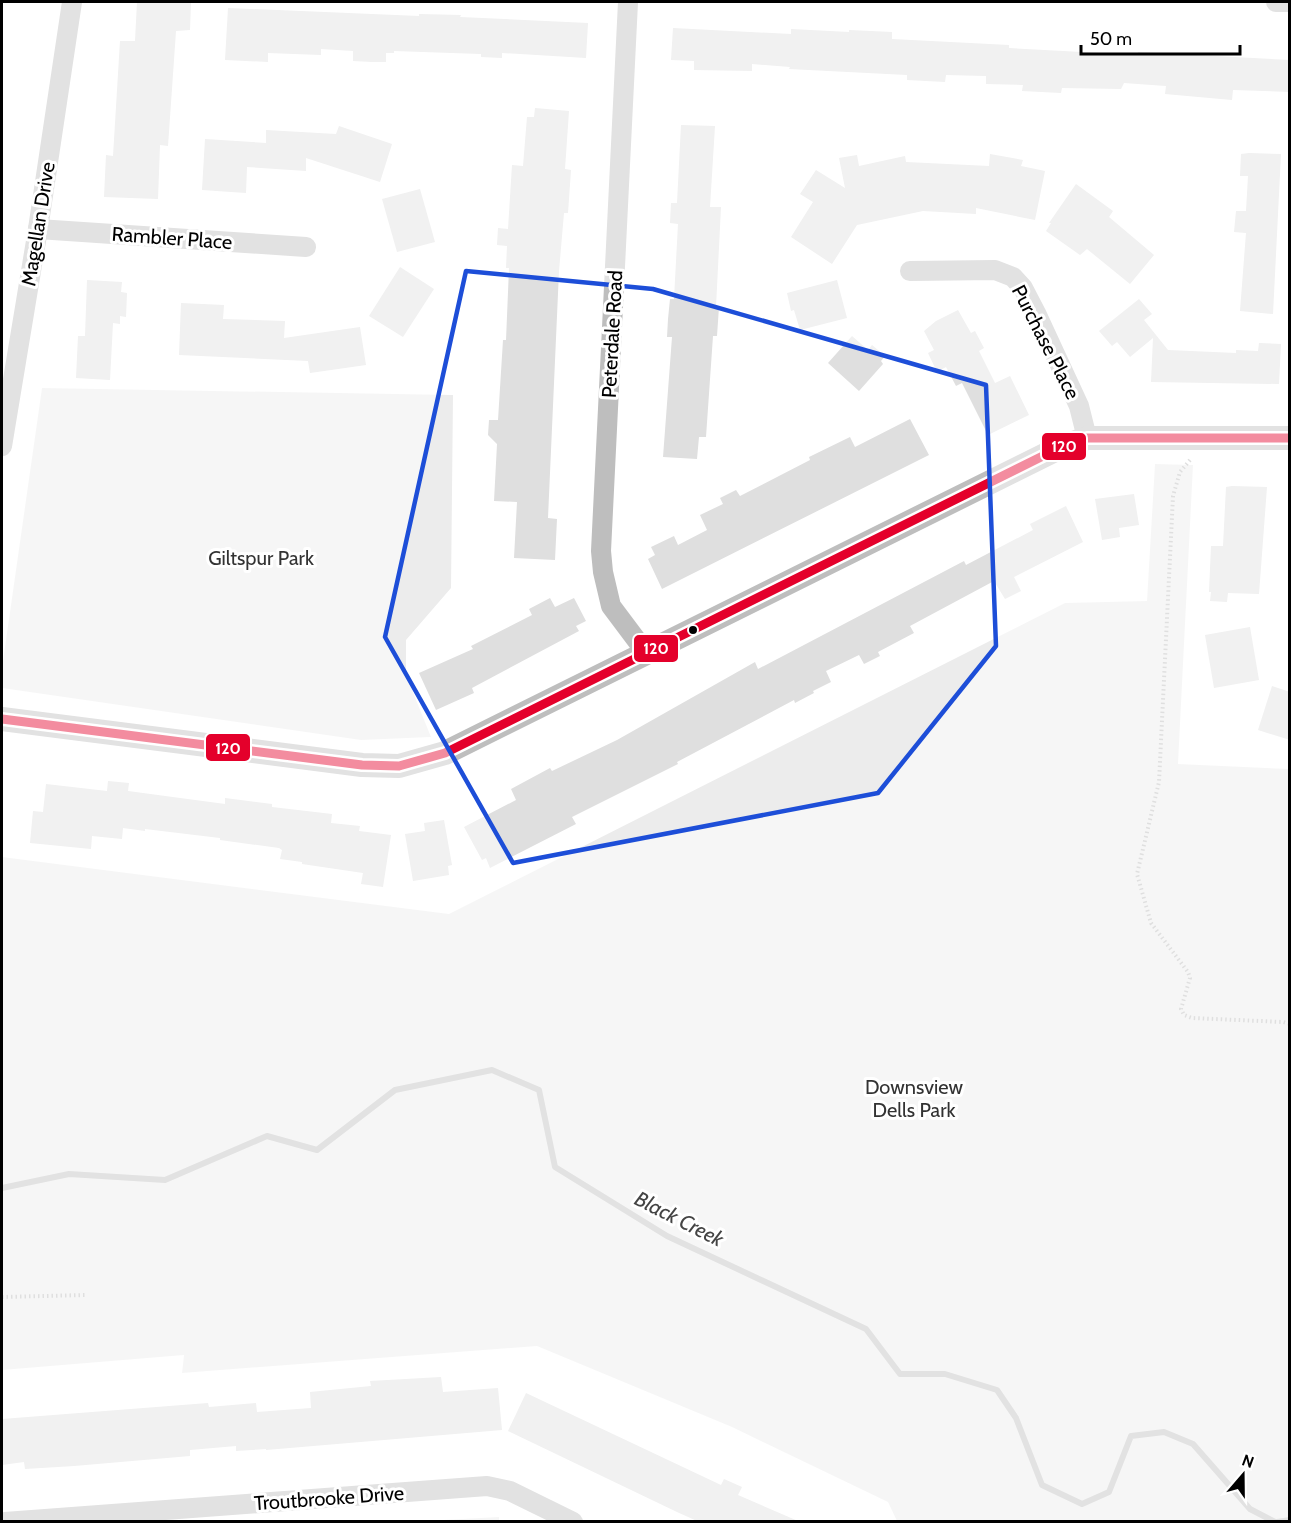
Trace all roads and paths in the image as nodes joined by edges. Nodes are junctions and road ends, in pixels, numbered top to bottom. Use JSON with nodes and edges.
{"nodes":[{"id":1,"x":72,"y":2,"type":"edge"},
{"id":2,"x":628,"y":2,"type":"edge"},
{"id":3,"x":1276,"y":2,"type":"edge"},
{"id":4,"x":1290,"y":2,"type":"edge"},
{"id":5,"x":38,"y":229,"type":"junction"},
{"id":6,"x":306,"y":247,"type":"dead end"},
{"id":7,"x":910,"y":271,"type":"dead end"},
{"id":8,"x":1087,"y":438,"type":"junction"},
{"id":9,"x":1290,"y":438,"type":"edge"},
{"id":10,"x":1210,"y":439,"type":"junction"},
{"id":11,"x":2,"y":446,"type":"edge"},
{"id":12,"x":647,"y":654,"type":"junction"},
{"id":13,"x":2,"y":719,"type":"edge"},
{"id":14,"x":1290,"y":1024,"type":"edge"},
{"id":15,"x":86,"y":1294,"type":"dead end"},
{"id":16,"x":2,"y":1298,"type":"edge"},
{"id":17,"x":70,"y":1519,"type":"edge"},
{"id":18,"x":4,"y":1521,"type":"edge"},
{"id":19,"x":573,"y":1521,"type":"edge"}],
"edges":[{"from":1,"to":5,"type":"street","name":"Magellan Drive"},
{"from":2,"to":12,"type":"street","name":"Peterdale Road"},
{"from":3,"to":4,"type":"street"},
{"from":5,"to":6,"type":"street","name":"Rambler Place"},
{"from":5,"to":11,"type":"street","name":"Magellan Drive"},
{"from":7,"to":8,"type":"street","name":"Purchase Place"},
{"from":8,"to":10,"type":"street"},
{"from":8,"to":12,"type":"street"},
{"from":9,"to":10,"type":"street"},
{"from":10,"to":14,"type":"path"},
{"from":12,"to":13,"type":"street"},
{"from":15,"to":16,"type":"path"},
{"from":17,"to":18,"type":"street","name":"Troutbrooke Drive"},
{"from":17,"to":19,"type":"street","name":"Troutbrooke Drive"}]}
